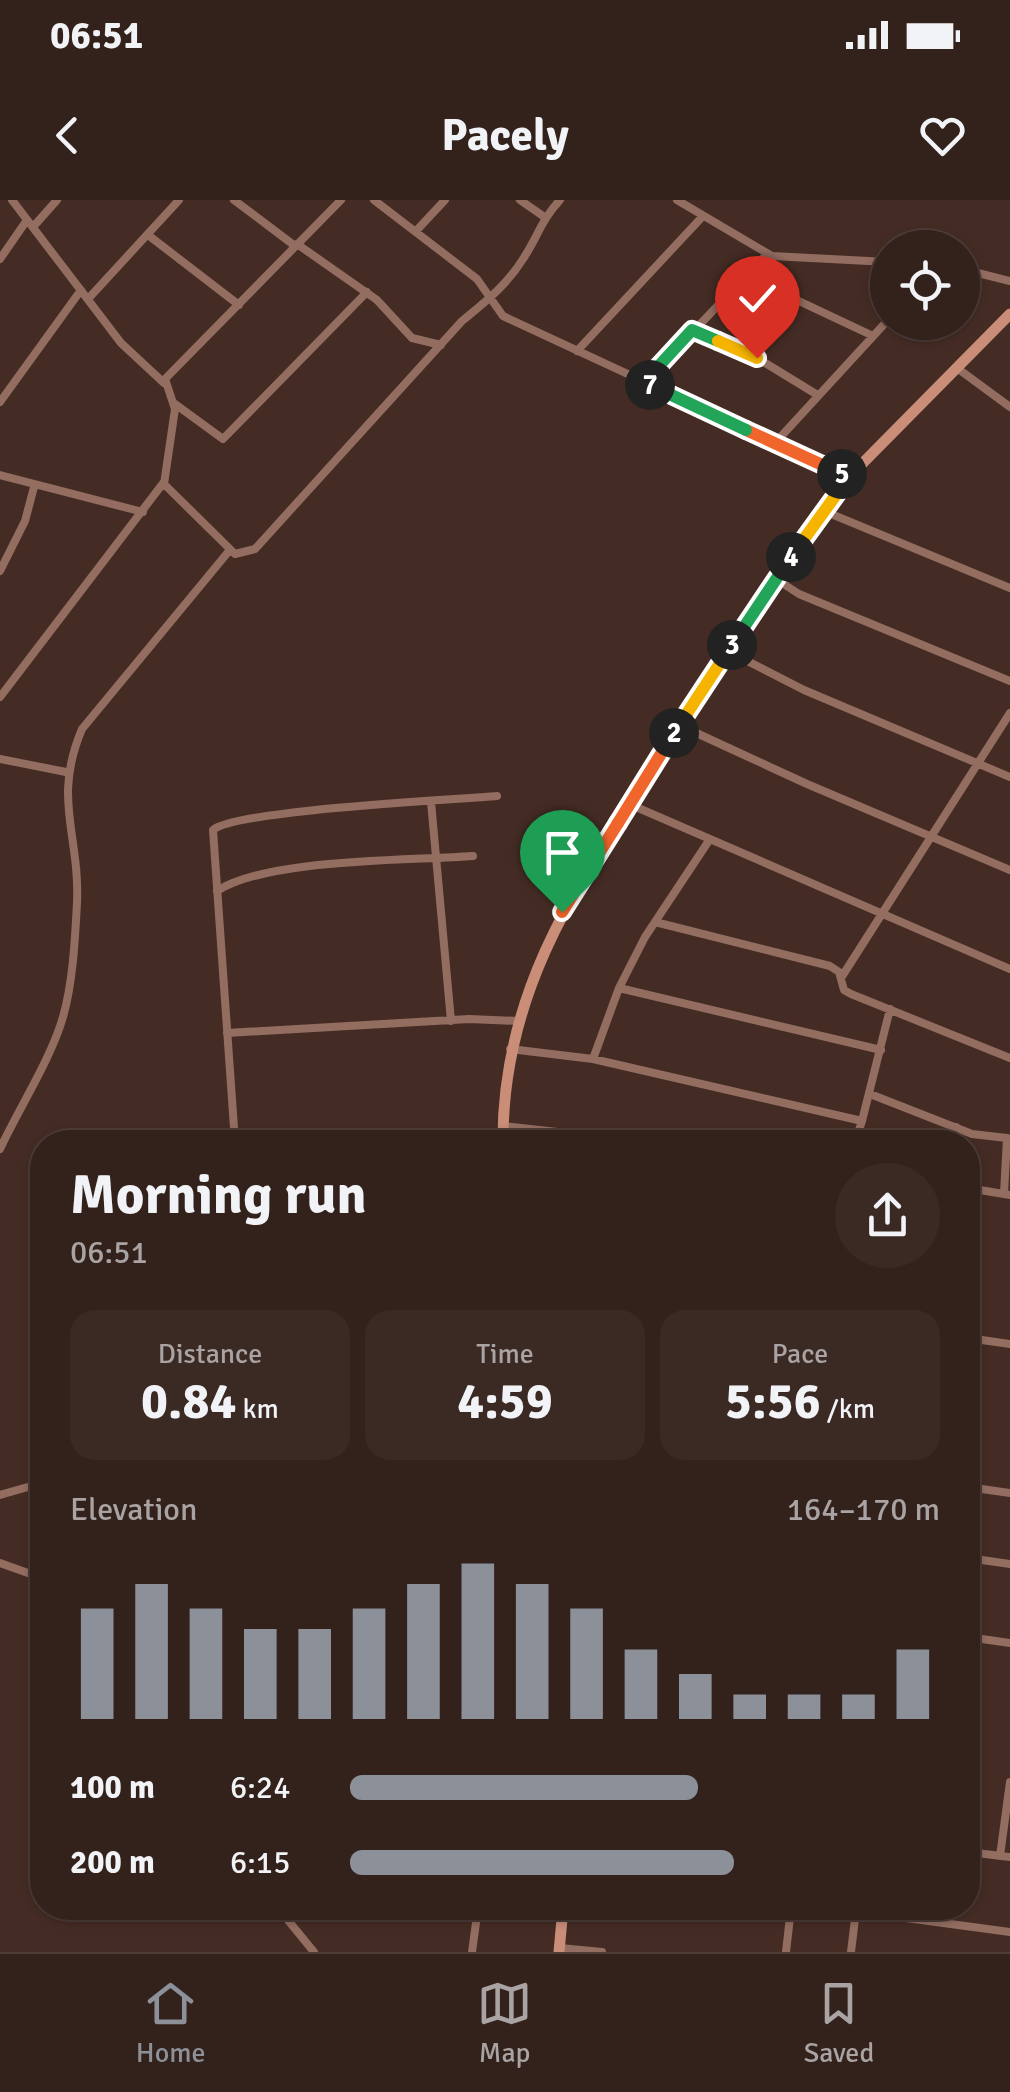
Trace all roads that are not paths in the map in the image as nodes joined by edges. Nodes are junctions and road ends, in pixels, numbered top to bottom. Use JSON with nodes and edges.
{"nodes":[{"id":1,"x":12,"y":200,"type":"edge"},
{"id":2,"x":57,"y":200,"type":"edge"},
{"id":3,"x":180,"y":200,"type":"edge"},
{"id":4,"x":234,"y":200,"type":"edge"},
{"id":5,"x":341,"y":200,"type":"edge"},
{"id":6,"x":374,"y":200,"type":"edge"},
{"id":7,"x":445,"y":200,"type":"edge"},
{"id":8,"x":520,"y":200,"type":"edge"},
{"id":9,"x":560,"y":200,"type":"edge"},
{"id":10,"x":677,"y":200,"type":"edge"},
{"id":11,"x":543,"y":216,"type":"junction"},
{"id":12,"x":703,"y":216,"type":"junction"},
{"id":13,"x":30,"y":224,"type":"junction"},
{"id":14,"x":416,"y":231,"type":"junction"},
{"id":15,"x":148,"y":234,"type":"junction"},
{"id":16,"x":296,"y":245,"type":"junction"},
{"id":17,"x":767,"y":254,"type":"junction"},
{"id":18,"x":0,"y":259,"type":"edge"},
{"id":19,"x":870,"y":262,"type":"edge"},
{"id":20,"x":980,"y":274,"type":"edge"},
{"id":21,"x":748,"y":278,"type":"junction"},
{"id":22,"x":1010,"y":281,"type":"edge"},
{"id":23,"x":82,"y":290,"type":"junction"},
{"id":24,"x":367,"y":292,"type":"junction"},
{"id":25,"x":88,"y":299,"type":"junction"},
{"id":26,"x":489,"y":301,"type":"junction"},
{"id":27,"x":239,"y":305,"type":"junction"},
{"id":28,"x":1010,"y":314,"type":"edge"},
{"id":29,"x":692,"y":330,"type":"junction"},
{"id":30,"x":870,"y":335,"type":"edge"},
{"id":31,"x":870,"y":336,"type":"edge"},
{"id":32,"x":441,"y":345,"type":"junction"},
{"id":33,"x":578,"y":351,"type":"junction"},
{"id":34,"x":957,"y":368,"type":"junction"},
{"id":35,"x":644,"y":382,"type":"junction"},
{"id":36,"x":164,"y":383,"type":"junction"},
{"id":37,"x":816,"y":394,"type":"junction"},
{"id":38,"x":0,"y":402,"type":"edge"},
{"id":39,"x":172,"y":402,"type":"junction"},
{"id":40,"x":1010,"y":407,"type":"edge"},
{"id":41,"x":774,"y":443,"type":"junction"},
{"id":42,"x":0,"y":475,"type":"edge"},
{"id":43,"x":849,"y":477,"type":"junction"},
{"id":44,"x":164,"y":482,"type":"junction"},
{"id":45,"x":34,"y":487,"type":"junction"},
{"id":46,"x":824,"y":511,"type":"junction"},
{"id":47,"x":143,"y":512,"type":"junction"},
{"id":48,"x":229,"y":551,"type":"junction"},
{"id":49,"x":0,"y":572,"type":"edge"},
{"id":50,"x":776,"y":579,"type":"junction"},
{"id":51,"x":1010,"y":588,"type":"edge"},
{"id":52,"x":728,"y":650,"type":"junction"},
{"id":53,"x":1010,"y":681,"type":"edge"},
{"id":54,"x":0,"y":697,"type":"edge"},
{"id":55,"x":1010,"y":713,"type":"edge"},
{"id":56,"x":679,"y":724,"type":"junction"},
{"id":57,"x":0,"y":759,"type":"edge"},
{"id":58,"x":975,"y":763,"type":"junction"},
{"id":59,"x":66,"y":772,"type":"junction"},
{"id":60,"x":1010,"y":776,"type":"edge"},
{"id":61,"x":497,"y":796,"type":"dead end"},
{"id":62,"x":431,"y":802,"type":"junction"},
{"id":63,"x":629,"y":804,"type":"junction"},
{"id":64,"x":930,"y":836,"type":"junction"},
{"id":65,"x":708,"y":842,"type":"junction"},
{"id":66,"x":473,"y":856,"type":"dead end"},
{"id":67,"x":436,"y":859,"type":"junction"},
{"id":68,"x":1010,"y":870,"type":"edge"},
{"id":69,"x":218,"y":891,"type":"junction"},
{"id":70,"x":879,"y":914,"type":"junction"},
{"id":71,"x":655,"y":922,"type":"junction"},
{"id":72,"x":1010,"y":969,"type":"edge"},
{"id":73,"x":841,"y":978,"type":"junction"},
{"id":74,"x":619,"y":988,"type":"junction"},
{"id":75,"x":890,"y":1009,"type":"junction"},
{"id":76,"x":452,"y":1020,"type":"junction"},
{"id":77,"x":519,"y":1021,"type":"junction"},
{"id":78,"x":227,"y":1033,"type":"junction"},
{"id":79,"x":510,"y":1049,"type":"junction"},
{"id":80,"x":881,"y":1050,"type":"junction"},
{"id":81,"x":1010,"y":1058,"type":"edge"},
{"id":82,"x":593,"y":1059,"type":"junction"},
{"id":83,"x":870,"y":1094,"type":"junction"},
{"id":84,"x":862,"y":1121,"type":"junction"},
{"id":85,"x":503,"y":1126,"type":"junction"},
{"id":86,"x":956,"y":1127,"type":"junction"},
{"id":87,"x":234,"y":1130,"type":"edge"},
{"id":88,"x":503,"y":1130,"type":"edge"},
{"id":89,"x":539,"y":1130,"type":"edge"},
{"id":90,"x":859,"y":1130,"type":"edge"},
{"id":91,"x":955,"y":1130,"type":"edge"},
{"id":92,"x":973,"y":1130,"type":"edge"},
{"id":93,"x":980,"y":1131,"type":"edge"},
{"id":94,"x":1008,"y":1136,"type":"edge"},
{"id":95,"x":0,"y":1149,"type":"edge"},
{"id":96,"x":980,"y":1190,"type":"edge"},
{"id":97,"x":1007,"y":1195,"type":"edge"},
{"id":98,"x":980,"y":1340,"type":"edge"},
{"id":99,"x":1010,"y":1344,"type":"edge"},
{"id":100,"x":30,"y":1487,"type":"edge"},
{"id":101,"x":980,"y":1489,"type":"edge"},
{"id":102,"x":1010,"y":1493,"type":"edge"},
{"id":103,"x":0,"y":1495,"type":"edge"},
{"id":104,"x":980,"y":1560,"type":"edge"},
{"id":105,"x":0,"y":1563,"type":"edge"},
{"id":106,"x":1010,"y":1564,"type":"edge"},
{"id":107,"x":30,"y":1574,"type":"edge"},
{"id":108,"x":980,"y":1639,"type":"edge"},
{"id":109,"x":1010,"y":1643,"type":"edge"},
{"id":110,"x":1010,"y":1785,"type":"edge"},
{"id":111,"x":980,"y":1854,"type":"edge"},
{"id":112,"x":1005,"y":1857,"type":"edge"},
{"id":113,"x":288,"y":1920,"type":"edge"},
{"id":114,"x":476,"y":1920,"type":"edge"},
{"id":115,"x":562,"y":1920,"type":"edge"},
{"id":116,"x":790,"y":1920,"type":"edge"},
{"id":117,"x":855,"y":1920,"type":"edge"},
{"id":118,"x":928,"y":1920,"type":"edge"},
{"id":119,"x":1010,"y":1932,"type":"edge"},
{"id":120,"x":560,"y":1950,"type":"edge"},
{"id":121,"x":314,"y":1952,"type":"edge"},
{"id":122,"x":472,"y":1952,"type":"edge"},
{"id":123,"x":602,"y":1952,"type":"edge"},
{"id":124,"x":786,"y":1952,"type":"edge"},
{"id":125,"x":852,"y":1952,"type":"edge"}],
"edges":[{"from":1,"to":13,"type":"street"},
{"from":2,"to":13,"type":"street"},
{"from":3,"to":15,"type":"street"},
{"from":4,"to":16,"type":"street"},
{"from":5,"to":16,"type":"street"},
{"from":6,"to":14,"type":"street"},
{"from":7,"to":14,"type":"street"},
{"from":8,"to":11,"type":"street"},
{"from":9,"to":11,"type":"street"},
{"from":10,"to":12,"type":"street"},
{"from":11,"to":26,"type":"street"},
{"from":12,"to":17,"type":"street"},
{"from":12,"to":33,"type":"street"},
{"from":13,"to":18,"type":"street"},
{"from":13,"to":23,"type":"street"},
{"from":14,"to":26,"type":"street"},
{"from":15,"to":25,"type":"street"},
{"from":15,"to":27,"type":"street"},
{"from":16,"to":24,"type":"street"},
{"from":16,"to":27,"type":"street"},
{"from":17,"to":19,"type":"street"},
{"from":17,"to":21,"type":"street"},
{"from":20,"to":22,"type":"street"},
{"from":21,"to":29,"type":"street"},
{"from":21,"to":30,"type":"street"},
{"from":23,"to":25,"type":"street"},
{"from":23,"to":38,"type":"street"},
{"from":24,"to":32,"type":"street"},
{"from":24,"to":39,"type":"street"},
{"from":25,"to":36,"type":"street"},
{"from":26,"to":32,"type":"street"},
{"from":26,"to":33,"type":"street"},
{"from":27,"to":36,"type":"street"},
{"from":28,"to":34,"type":"street"},
{"from":29,"to":35,"type":"street"},
{"from":29,"to":37,"type":"street"},
{"from":31,"to":37,"type":"street"},
{"from":32,"to":48,"type":"street"},
{"from":33,"to":35,"type":"street"},
{"from":34,"to":40,"type":"street"},
{"from":34,"to":43,"type":"street"},
{"from":35,"to":41,"type":"street"},
{"from":36,"to":39,"type":"street"},
{"from":37,"to":41,"type":"street"},
{"from":39,"to":44,"type":"street"},
{"from":41,"to":43,"type":"street"},
{"from":42,"to":45,"type":"street"},
{"from":43,"to":46,"type":"street"},
{"from":44,"to":47,"type":"street"},
{"from":44,"to":48,"type":"street"},
{"from":45,"to":47,"type":"street"},
{"from":45,"to":49,"type":"street"},
{"from":46,"to":50,"type":"street"},
{"from":46,"to":51,"type":"street"},
{"from":47,"to":54,"type":"street"},
{"from":48,"to":59,"type":"street"},
{"from":50,"to":52,"type":"street"},
{"from":50,"to":53,"type":"street"},
{"from":52,"to":56,"type":"street"},
{"from":52,"to":58,"type":"street"},
{"from":55,"to":58,"type":"street"},
{"from":56,"to":63,"type":"street"},
{"from":56,"to":64,"type":"street"},
{"from":57,"to":59,"type":"street"},
{"from":58,"to":60,"type":"street"},
{"from":58,"to":64,"type":"street"},
{"from":59,"to":95,"type":"street"},
{"from":61,"to":62,"type":"street"},
{"from":62,"to":67,"type":"street"},
{"from":62,"to":69,"type":"street"},
{"from":63,"to":65,"type":"street"},
{"from":63,"to":77,"type":"street"},
{"from":64,"to":68,"type":"street"},
{"from":64,"to":70,"type":"street"},
{"from":65,"to":70,"type":"street"},
{"from":65,"to":71,"type":"street"},
{"from":66,"to":67,"type":"street"},
{"from":67,"to":69,"type":"street"},
{"from":67,"to":76,"type":"street"},
{"from":69,"to":78,"type":"street"},
{"from":70,"to":72,"type":"street"},
{"from":70,"to":73,"type":"street"},
{"from":71,"to":73,"type":"street"},
{"from":71,"to":74,"type":"street"},
{"from":73,"to":75,"type":"street"},
{"from":74,"to":80,"type":"street"},
{"from":74,"to":82,"type":"street"},
{"from":75,"to":80,"type":"street"},
{"from":75,"to":81,"type":"street"},
{"from":76,"to":77,"type":"street"},
{"from":76,"to":78,"type":"street"},
{"from":77,"to":79,"type":"street"},
{"from":78,"to":87,"type":"street"},
{"from":79,"to":82,"type":"street"},
{"from":79,"to":85,"type":"street"},
{"from":80,"to":83,"type":"street"},
{"from":82,"to":84,"type":"street"},
{"from":83,"to":84,"type":"street"},
{"from":83,"to":86,"type":"street"},
{"from":84,"to":90,"type":"street"},
{"from":85,"to":88,"type":"street"},
{"from":85,"to":89,"type":"street"},
{"from":86,"to":91,"type":"street"},
{"from":86,"to":92,"type":"street"},
{"from":93,"to":94,"type":"street"},
{"from":94,"to":97,"type":"street"},
{"from":96,"to":97,"type":"street"},
{"from":98,"to":99,"type":"street"},
{"from":100,"to":103,"type":"street"},
{"from":101,"to":102,"type":"street"},
{"from":104,"to":106,"type":"street"},
{"from":105,"to":107,"type":"street"},
{"from":108,"to":109,"type":"street"},
{"from":110,"to":112,"type":"street"},
{"from":111,"to":112,"type":"street"},
{"from":113,"to":121,"type":"street"},
{"from":114,"to":122,"type":"street"},
{"from":115,"to":120,"type":"street"},
{"from":116,"to":124,"type":"street"},
{"from":117,"to":125,"type":"street"},
{"from":118,"to":119,"type":"street"},
{"from":120,"to":123,"type":"street"}]}
